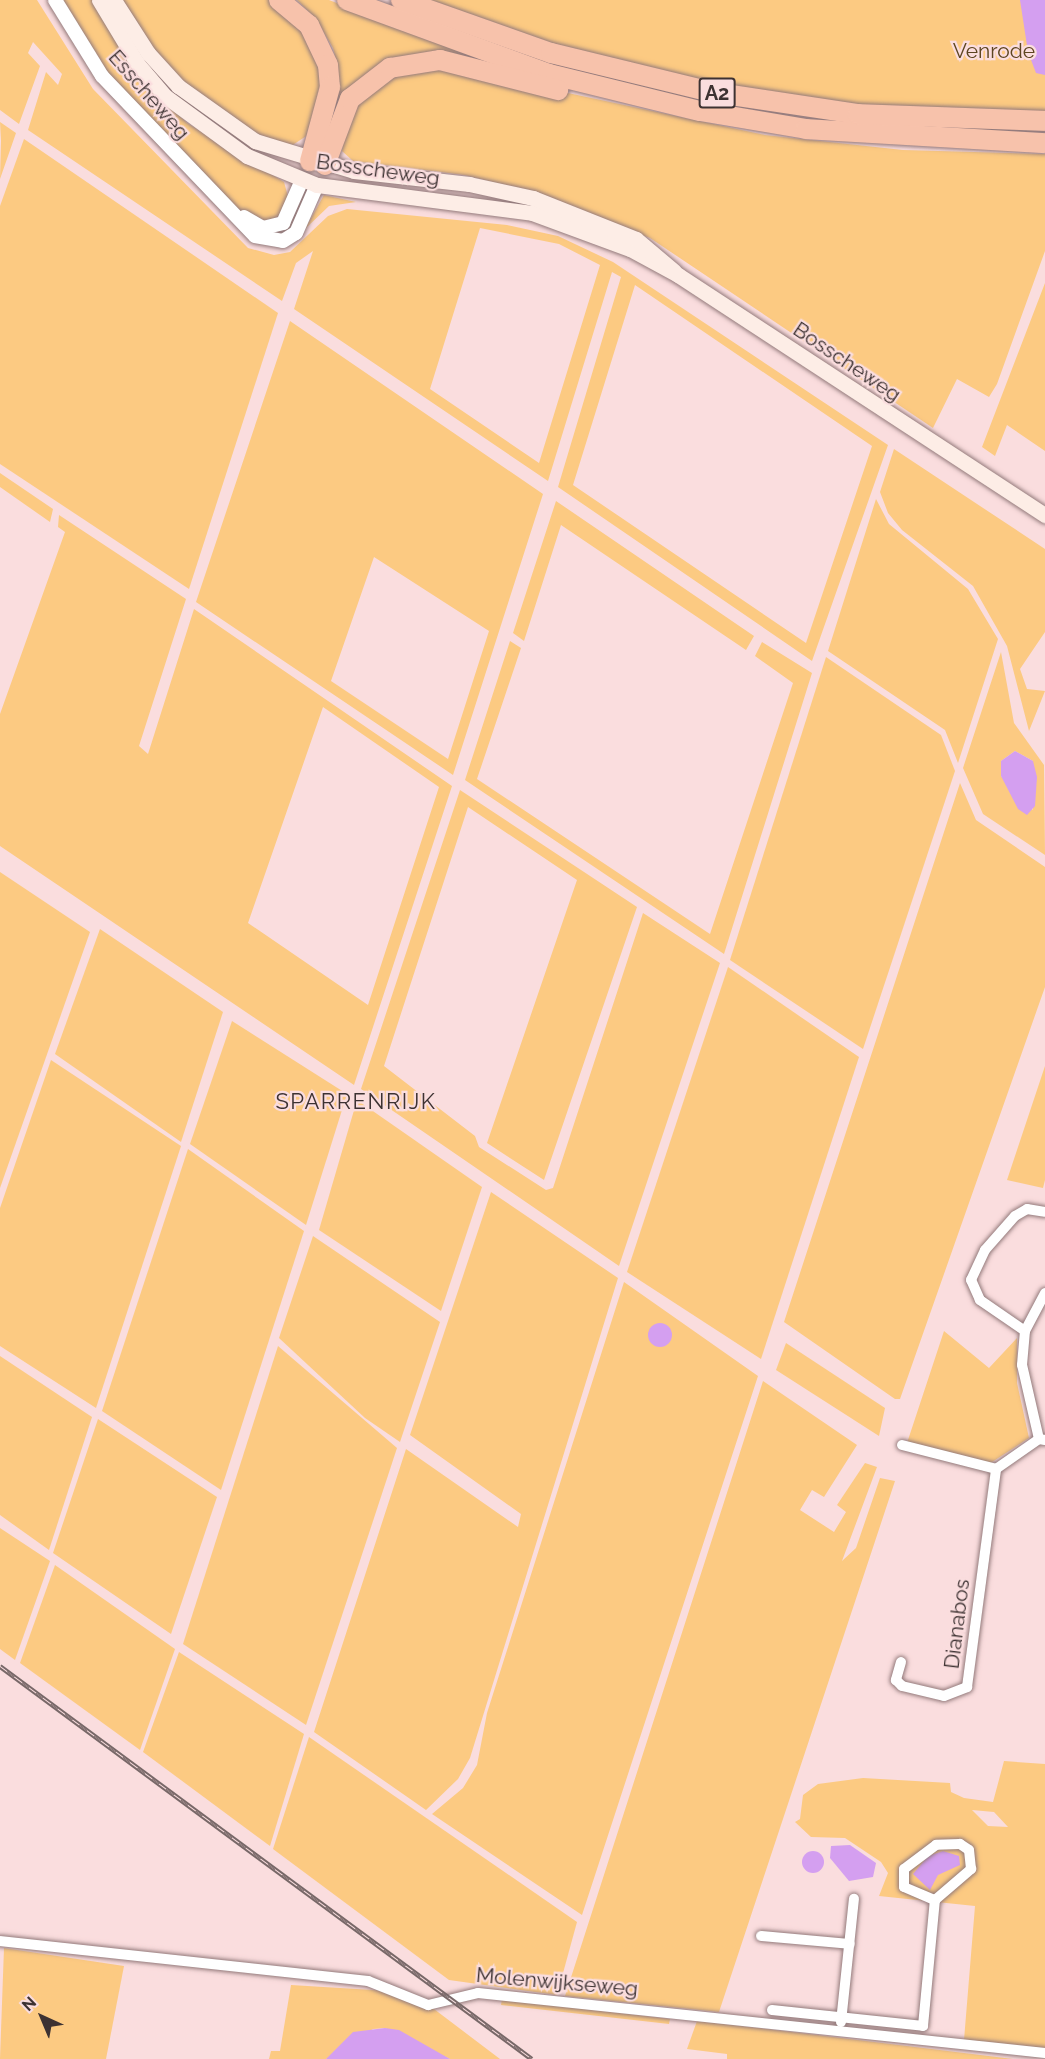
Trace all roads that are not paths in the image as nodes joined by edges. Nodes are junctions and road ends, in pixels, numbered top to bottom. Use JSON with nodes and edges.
{"nodes":[{"id":1,"x":56,"y":0,"type":"edge"},
{"id":2,"x":99,"y":0,"type":"edge"},
{"id":3,"x":114,"y":0,"type":"edge"},
{"id":4,"x":279,"y":0,"type":"edge"},
{"id":5,"x":347,"y":0,"type":"edge"},
{"id":6,"x":401,"y":0,"type":"edge"},
{"id":7,"x":700,"y":111,"type":"junction"},
{"id":8,"x":1045,"y":121,"type":"edge"},
{"id":9,"x":1045,"y":144,"type":"edge"},
{"id":10,"x":317,"y":163,"type":"junction"},
{"id":11,"x":310,"y":183,"type":"junction"},
{"id":12,"x":678,"y":275,"type":"junction"},
{"id":13,"x":932,"y":445,"type":"junction"},
{"id":14,"x":1045,"y":515,"type":"edge"},
{"id":15,"x":1045,"y":527,"type":"edge"},
{"id":16,"x":1045,"y":1212,"type":"edge"},
{"id":17,"x":1045,"y":1293,"type":"edge"},
{"id":18,"x":1025,"y":1331,"type":"junction"},
{"id":19,"x":1042,"y":1439,"type":"edge"},
{"id":20,"x":902,"y":1445,"type":"dead end"},
{"id":21,"x":996,"y":1469,"type":"junction"},
{"id":22,"x":901,"y":1662,"type":"dead end"},
{"id":23,"x":854,"y":1899,"type":"dead end"},
{"id":24,"x":935,"y":1900,"type":"junction"},
{"id":25,"x":761,"y":1936,"type":"dead end"},
{"id":26,"x":0,"y":1941,"type":"edge"},
{"id":27,"x":850,"y":1944,"type":"junction"},
{"id":28,"x":772,"y":2010,"type":"dead end"},
{"id":29,"x":842,"y":2017,"type":"junction"},
{"id":30,"x":840,"y":2032,"type":"junction"},
{"id":31,"x":1045,"y":2053,"type":"edge"}],
"edges":[{"from":1,"to":11,"type":"street","name":"Esscheweg"},
{"from":2,"to":11,"type":"main road","name":"Bosscheweg"},
{"from":3,"to":10,"type":"main road","name":"Bosscheweg"},
{"from":4,"to":10,"type":"highway"},
{"from":5,"to":7,"type":"highway","number":"A2"},
{"from":6,"to":8,"type":"highway","number":"A2"},
{"from":7,"to":9,"type":"highway","number":"A2"},
{"from":7,"to":10,"type":"highway","number":"A2"},
{"from":10,"to":11,"type":"main road"},
{"from":10,"to":12,"type":"main road","name":"Bosscheweg"},
{"from":11,"to":12,"type":"main road","name":"Bosscheweg"},
{"from":12,"to":13,"type":"main road","name":"Bosscheweg"},
{"from":13,"to":14,"type":"main road","name":"Bosscheweg"},
{"from":13,"to":15,"type":"main road","name":"Bosscheweg"},
{"from":16,"to":18,"type":"street"},
{"from":17,"to":18,"type":"street"},
{"from":18,"to":19,"type":"street"},
{"from":19,"to":21,"type":"street"},
{"from":20,"to":21,"type":"street"},
{"from":21,"to":22,"type":"street","name":"Dianabos"},
{"from":23,"to":27,"type":"street"},
{"from":24,"to":24,"type":"street"},
{"from":24,"to":29,"type":"street"},
{"from":25,"to":27,"type":"street"},
{"from":26,"to":30,"type":"street","name":"Molenwijkseweg"},
{"from":27,"to":29,"type":"street"},
{"from":28,"to":29,"type":"street"},
{"from":29,"to":30,"type":"street"},
{"from":30,"to":31,"type":"street","name":"Molenwijkseweg"}]}
